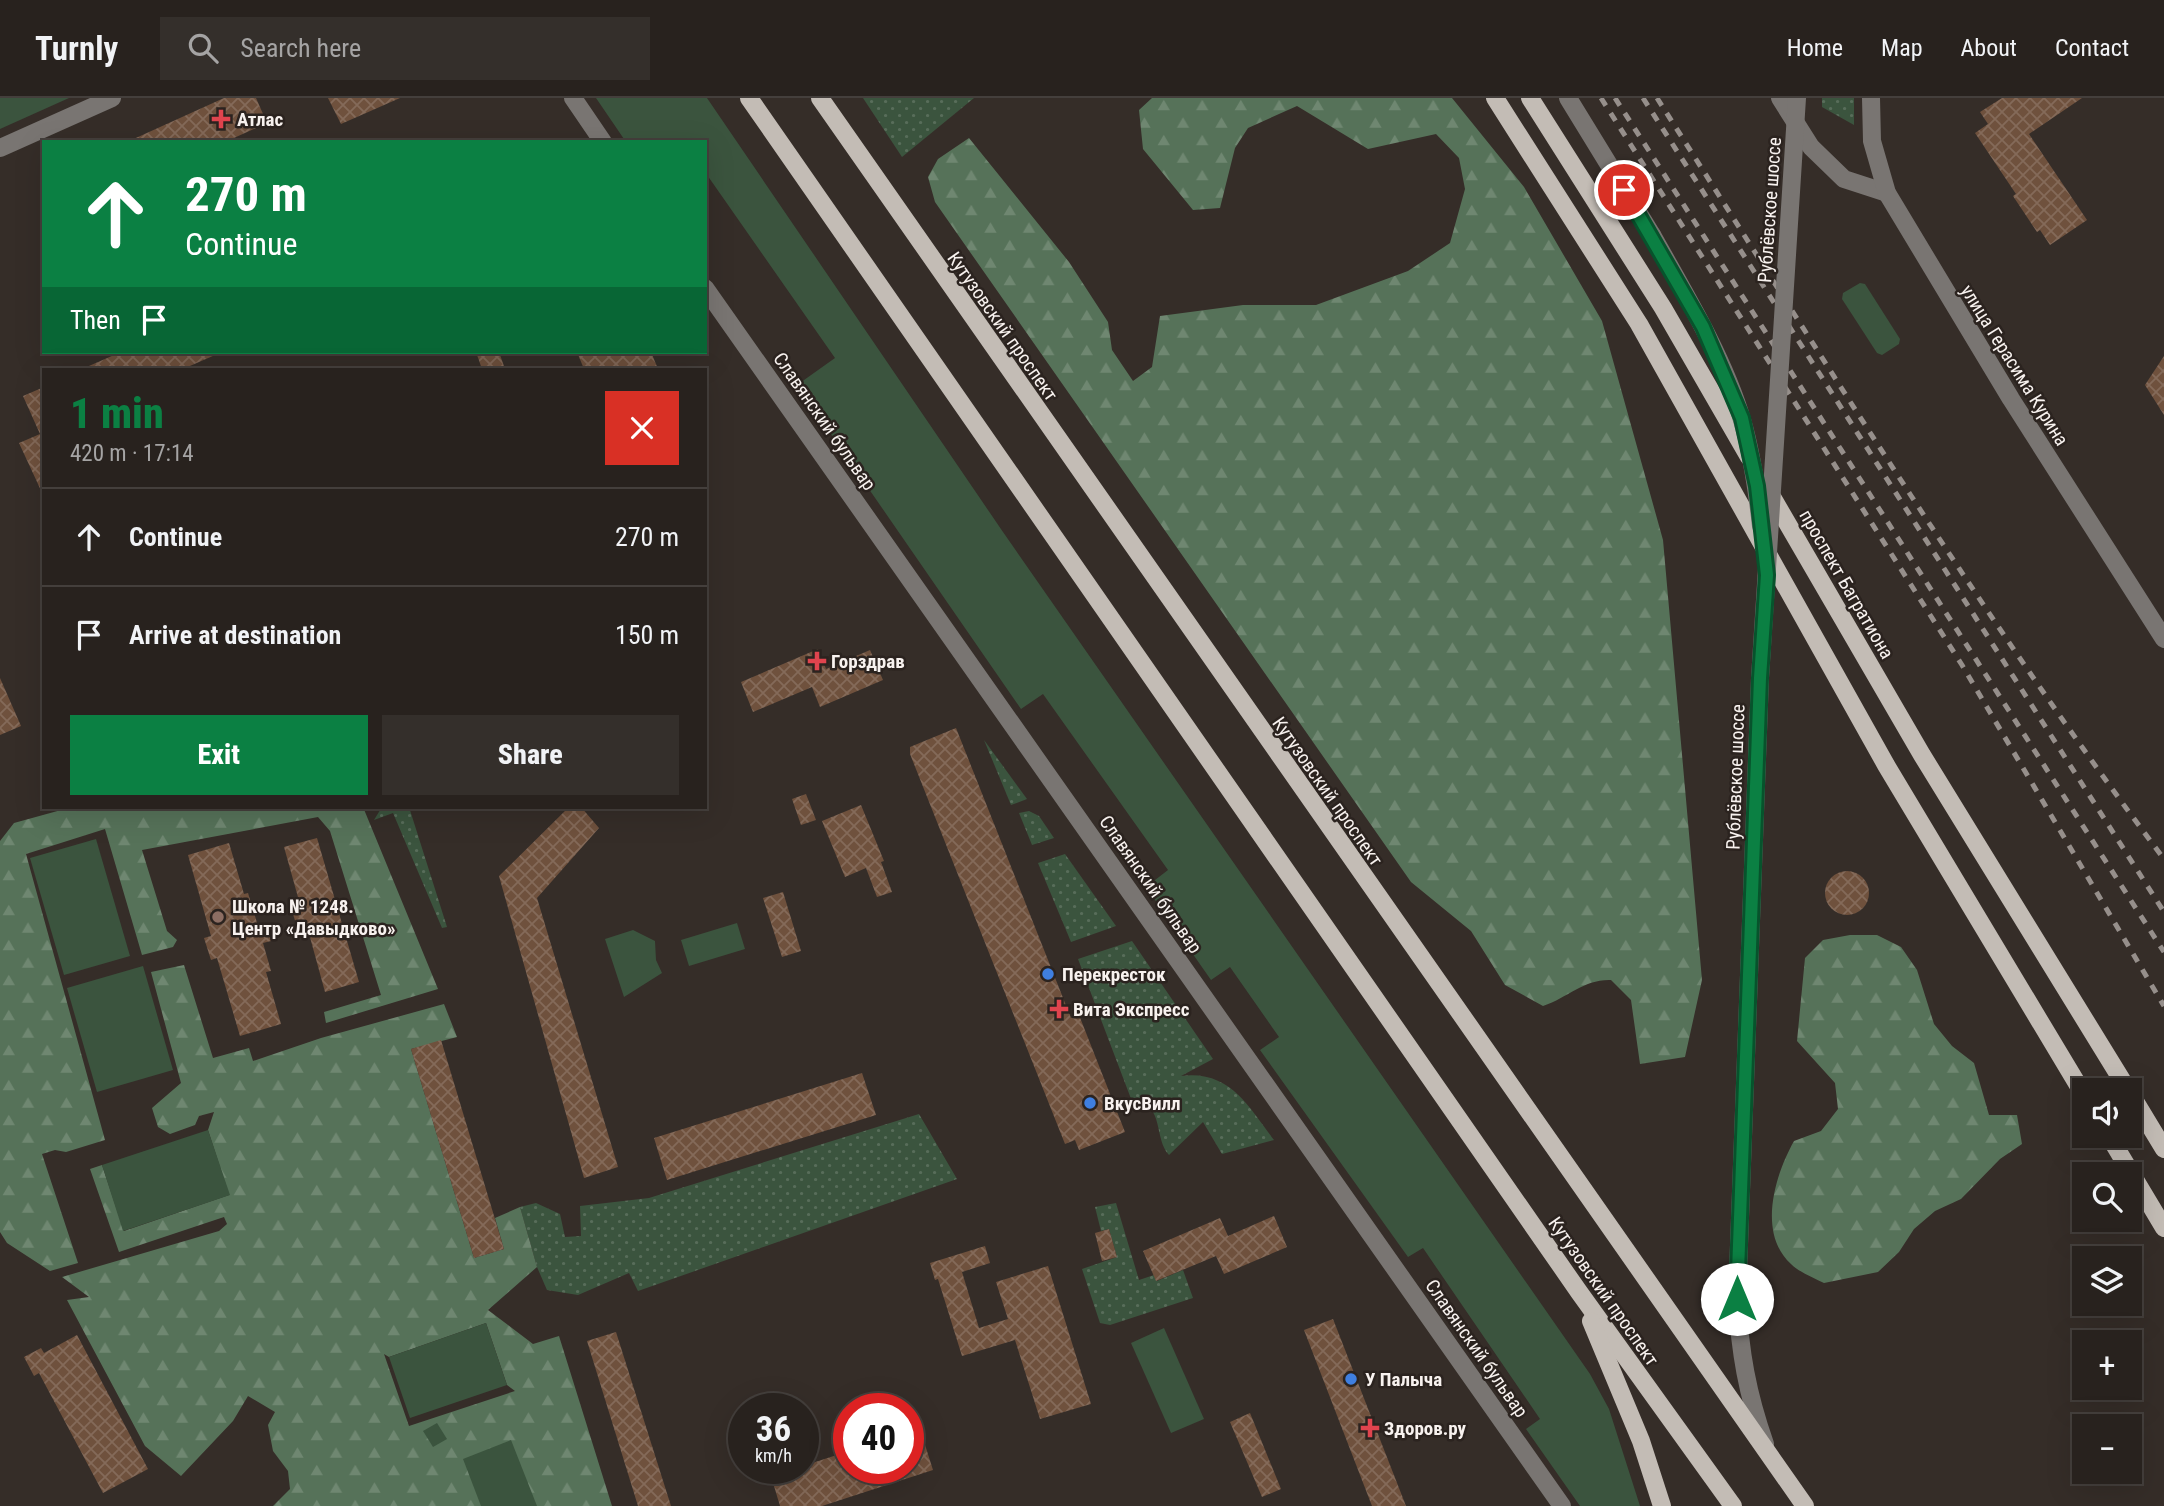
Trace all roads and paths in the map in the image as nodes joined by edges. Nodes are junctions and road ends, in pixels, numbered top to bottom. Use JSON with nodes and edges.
{"nodes":[{"id":1,"x":112,"y":98,"type":"edge"},
{"id":2,"x":573,"y":98,"type":"edge"},
{"id":3,"x":749,"y":98,"type":"edge"},
{"id":4,"x":820,"y":98,"type":"edge"},
{"id":5,"x":1495,"y":98,"type":"edge"},
{"id":6,"x":1530,"y":98,"type":"edge"},
{"id":7,"x":1568,"y":98,"type":"edge"},
{"id":8,"x":1780,"y":98,"type":"edge"},
{"id":9,"x":1797,"y":98,"type":"edge"},
{"id":10,"x":1871,"y":98,"type":"edge"},
{"id":11,"x":602,"y":140,"type":"edge"},
{"id":12,"x":0,"y":148,"type":"edge"},
{"id":13,"x":1887,"y":193,"type":"junction"},
{"id":14,"x":707,"y":291,"type":"edge"},
{"id":15,"x":1767,"y":575,"type":"junction"},
{"id":16,"x":2164,"y":639,"type":"edge"},
{"id":17,"x":2073,"y":1078,"type":"edge"},
{"id":18,"x":2120,"y":1078,"type":"edge"},
{"id":19,"x":2142,"y":1113,"type":"edge"},
{"id":20,"x":2116,"y":1148,"type":"edge"},
{"id":21,"x":2164,"y":1149,"type":"edge"},
{"id":22,"x":2164,"y":1228,"type":"edge"},
{"id":23,"x":1579,"y":1292,"type":"junction"},
{"id":24,"x":1768,"y":1454,"type":"junction"},
{"id":25,"x":1562,"y":1506,"type":"edge"},
{"id":26,"x":1662,"y":1506,"type":"edge"},
{"id":27,"x":1733,"y":1506,"type":"edge"},
{"id":28,"x":1805,"y":1506,"type":"edge"}],
"edges":[{"from":1,"to":12,"type":"street"},
{"from":2,"to":11,"type":"street"},
{"from":3,"to":23,"type":"main road","name":"Кутузовский проспект"},
{"from":4,"to":24,"type":"main road","name":"Кутузовский проспект"},
{"from":5,"to":17,"type":"main road"},
{"from":6,"to":18,"type":"main road","name":"проспект Багратиона"},
{"from":7,"to":15,"type":"street","bridge":true},
{"from":8,"to":13,"type":"street"},
{"from":9,"to":15,"type":"street","name":"Рублёвское шоссе","bridge":true},
{"from":10,"to":13,"type":"street","name":"улица Герасима Курина"},
{"from":13,"to":16,"type":"street","name":"улица Герасима Курина"},
{"from":14,"to":25,"type":"street","name":"Славянский бульвар"},
{"from":15,"to":24,"type":"street","name":"Рублёвское шоссе","bridge":true},
{"from":19,"to":21,"type":"main road","name":"проспект Багратиона"},
{"from":20,"to":22,"type":"main road"},
{"from":23,"to":26,"type":"main road"},
{"from":23,"to":27,"type":"main road","name":"Кутузовский проспект"},
{"from":24,"to":28,"type":"main road","name":"Кутузовский проспект"}]}
